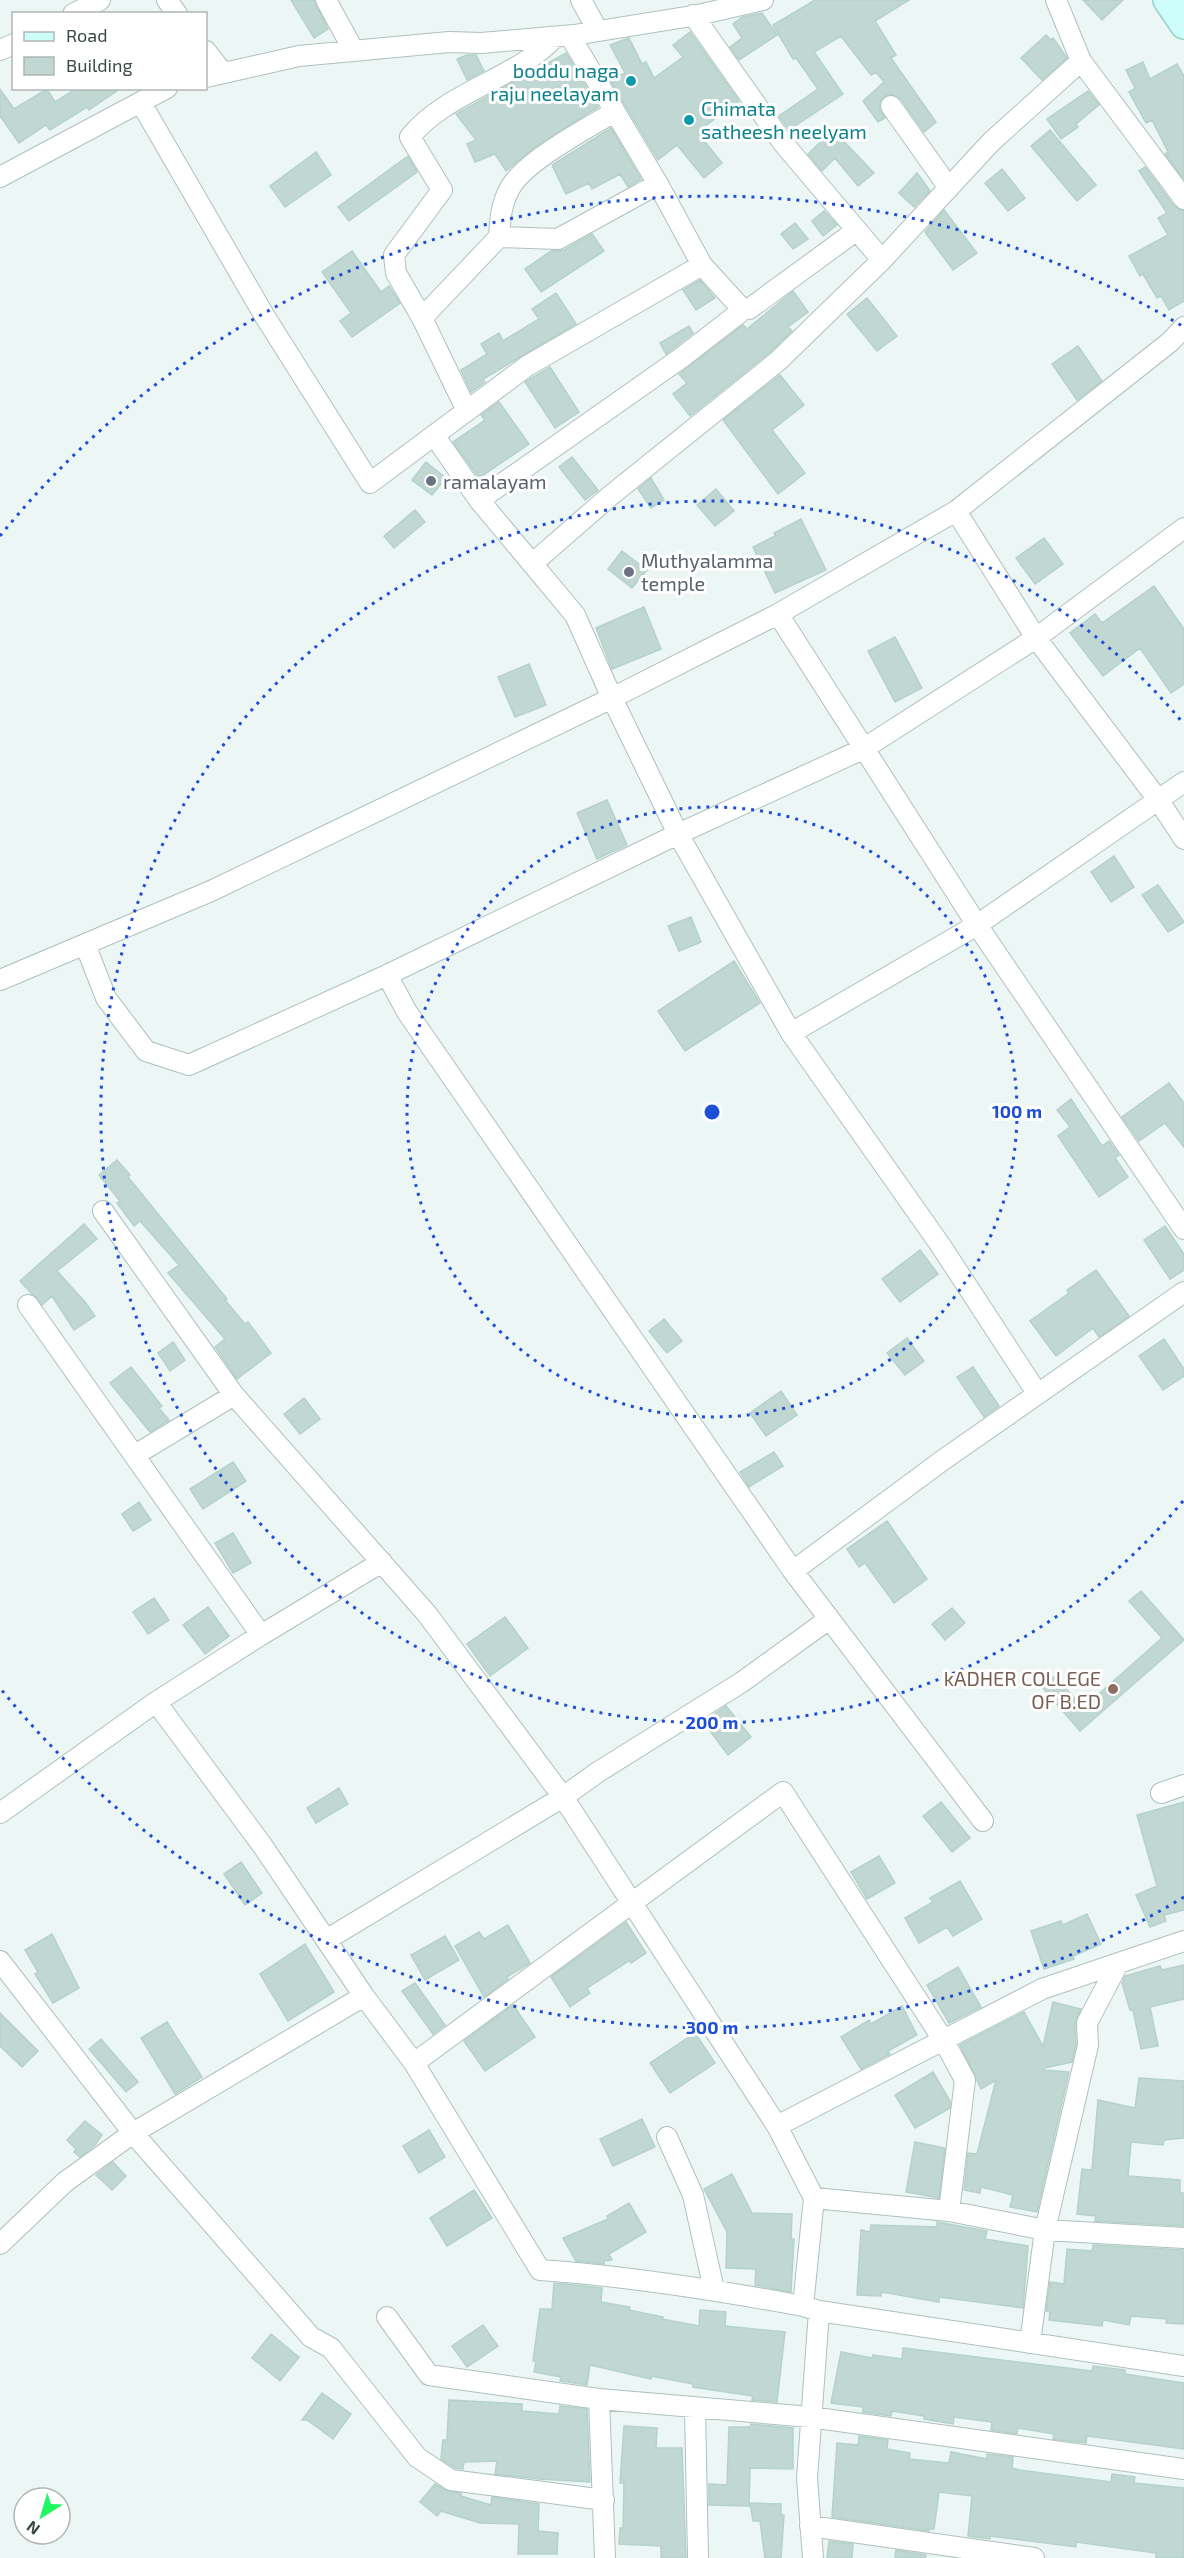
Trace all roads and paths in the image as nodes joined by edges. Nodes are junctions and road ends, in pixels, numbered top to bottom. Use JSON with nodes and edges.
{"nodes":[{"id":1,"x":100,"y":0,"type":"edge"},
{"id":2,"x":326,"y":0,"type":"edge"},
{"id":3,"x":580,"y":0,"type":"edge"},
{"id":4,"x":763,"y":0,"type":"edge"},
{"id":5,"x":1056,"y":0,"type":"edge"},
{"id":6,"x":1167,"y":0,"type":"edge"},
{"id":7,"x":740,"y":2,"type":"edge"},
{"id":8,"x":78,"y":12,"type":"edge"},
{"id":9,"x":693,"y":15,"type":"junction"},
{"id":10,"x":1184,"y":25,"type":"edge"},
{"id":11,"x":597,"y":31,"type":"junction"},
{"id":12,"x":562,"y":36,"type":"junction"},
{"id":13,"x":354,"y":51,"type":"junction"},
{"id":14,"x":207,"y":54,"type":"edge"},
{"id":15,"x":1081,"y":61,"type":"junction"},
{"id":16,"x":214,"y":75,"type":"edge"},
{"id":17,"x":164,"y":90,"type":"edge"},
{"id":18,"x":141,"y":103,"type":"junction"},
{"id":19,"x":891,"y":106,"type":"dead end"},
{"id":20,"x":614,"y":112,"type":"junction"},
{"id":21,"x":0,"y":177,"type":"edge"},
{"id":22,"x":658,"y":184,"type":"junction"},
{"id":23,"x":949,"y":188,"type":"junction"},
{"id":24,"x":1184,"y":199,"type":"edge"},
{"id":25,"x":857,"y":230,"type":"junction"},
{"id":26,"x":499,"y":237,"type":"junction"},
{"id":27,"x":882,"y":260,"type":"junction"},
{"id":28,"x":702,"y":264,"type":"junction"},
{"id":29,"x":743,"y":310,"type":"junction"},
{"id":30,"x":422,"y":318,"type":"junction"},
{"id":31,"x":1184,"y":327,"type":"edge"},
{"id":32,"x":467,"y":411,"type":"junction"},
{"id":33,"x":434,"y":435,"type":"junction"},
{"id":34,"x":479,"y":500,"type":"junction"},
{"id":35,"x":957,"y":511,"type":"junction"},
{"id":36,"x":1184,"y":528,"type":"edge"},
{"id":37,"x":533,"y":563,"type":"junction"},
{"id":38,"x":778,"y":614,"type":"junction"},
{"id":39,"x":1036,"y":638,"type":"junction"},
{"id":40,"x":612,"y":698,"type":"junction"},
{"id":41,"x":864,"y":748,"type":"junction"},
{"id":42,"x":1184,"y":782,"type":"edge"},
{"id":43,"x":1159,"y":801,"type":"junction"},
{"id":44,"x":678,"y":834,"type":"junction"},
{"id":45,"x":1184,"y":839,"type":"edge"},
{"id":46,"x":977,"y":925,"type":"junction"},
{"id":47,"x":85,"y":944,"type":"junction"},
{"id":48,"x":387,"y":975,"type":"junction"},
{"id":49,"x":0,"y":980,"type":"edge"},
{"id":50,"x":790,"y":1033,"type":"junction"},
{"id":51,"x":103,"y":1211,"type":"dead end"},
{"id":52,"x":1184,"y":1229,"type":"edge"},
{"id":53,"x":1184,"y":1292,"type":"edge"},
{"id":54,"x":28,"y":1305,"type":"dead end"},
{"id":55,"x":1037,"y":1394,"type":"junction"},
{"id":56,"x":234,"y":1395,"type":"junction"},
{"id":57,"x":135,"y":1455,"type":"junction"},
{"id":58,"x":382,"y":1562,"type":"junction"},
{"id":59,"x":793,"y":1571,"type":"junction"},
{"id":60,"x":829,"y":1619,"type":"junction"},
{"id":61,"x":261,"y":1635,"type":"junction"},
{"id":62,"x":156,"y":1702,"type":"junction"},
{"id":63,"x":1184,"y":1785,"type":"edge"},
{"id":64,"x":1161,"y":1792,"type":"dead end"},
{"id":65,"x":563,"y":1797,"type":"junction"},
{"id":66,"x":0,"y":1813,"type":"edge"},
{"id":67,"x":983,"y":1821,"type":"dead end"},
{"id":68,"x":632,"y":1905,"type":"junction"},
{"id":69,"x":326,"y":1940,"type":"junction"},
{"id":70,"x":1184,"y":1941,"type":"edge"},
{"id":71,"x":0,"y":1961,"type":"edge"},
{"id":72,"x":1118,"y":1964,"type":"junction"},
{"id":73,"x":364,"y":1996,"type":"junction"},
{"id":74,"x":944,"y":2041,"type":"junction"},
{"id":75,"x":414,"y":2063,"type":"junction"},
{"id":76,"x":777,"y":2126,"type":"junction"},
{"id":77,"x":133,"y":2133,"type":"junction"},
{"id":78,"x":667,"y":2137,"type":"dead end"},
{"id":79,"x":814,"y":2198,"type":"junction"},
{"id":80,"x":949,"y":2211,"type":"junction"},
{"id":81,"x":1045,"y":2230,"type":"junction"},
{"id":82,"x":1184,"y":2238,"type":"edge"},
{"id":83,"x":0,"y":2244,"type":"edge"},
{"id":84,"x":714,"y":2290,"type":"junction"},
{"id":85,"x":811,"y":2309,"type":"junction"},
{"id":86,"x":387,"y":2317,"type":"dead end"},
{"id":87,"x":1030,"y":2343,"type":"junction"},
{"id":88,"x":1184,"y":2367,"type":"edge"},
{"id":89,"x":599,"y":2399,"type":"junction"},
{"id":90,"x":695,"y":2408,"type":"junction"},
{"id":91,"x":810,"y":2417,"type":"junction"},
{"id":92,"x":1184,"y":2469,"type":"edge"},
{"id":93,"x":604,"y":2500,"type":"junction"},
{"id":94,"x":810,"y":2526,"type":"junction"},
{"id":95,"x":605,"y":2558,"type":"edge"},
{"id":96,"x":698,"y":2558,"type":"edge"},
{"id":97,"x":813,"y":2558,"type":"edge"},
{"id":98,"x":1034,"y":2558,"type":"edge"}],
"edges":[{"from":1,"to":8,"type":"street"},
{"from":2,"to":13,"type":"street"},
{"from":3,"to":11,"type":"street"},
{"from":4,"to":7,"type":"street"},
{"from":5,"to":15,"type":"street"},
{"from":6,"to":10,"type":"main road"},
{"from":7,"to":9,"type":"street"},
{"from":9,"to":11,"type":"street"},
{"from":9,"to":25,"type":"street"},
{"from":11,"to":12,"type":"street"},
{"from":12,"to":13,"type":"street"},
{"from":12,"to":20,"type":"street"},
{"from":12,"to":30,"type":"street"},
{"from":13,"to":16,"type":"street"},
{"from":14,"to":16,"type":"street"},
{"from":15,"to":23,"type":"street"},
{"from":15,"to":24,"type":"street"},
{"from":17,"to":18,"type":"street"},
{"from":18,"to":21,"type":"street"},
{"from":18,"to":33,"type":"street"},
{"from":19,"to":23,"type":"street"},
{"from":20,"to":22,"type":"street"},
{"from":20,"to":26,"type":"street"},
{"from":22,"to":26,"type":"street"},
{"from":22,"to":28,"type":"street"},
{"from":23,"to":27,"type":"street"},
{"from":25,"to":27,"type":"street"},
{"from":25,"to":29,"type":"street"},
{"from":26,"to":30,"type":"street"},
{"from":27,"to":37,"type":"street"},
{"from":28,"to":29,"type":"street"},
{"from":28,"to":32,"type":"street"},
{"from":29,"to":34,"type":"street"},
{"from":30,"to":32,"type":"street"},
{"from":31,"to":35,"type":"street"},
{"from":32,"to":33,"type":"street"},
{"from":33,"to":34,"type":"street"},
{"from":34,"to":37,"type":"street"},
{"from":35,"to":38,"type":"street"},
{"from":35,"to":39,"type":"street"},
{"from":36,"to":39,"type":"street"},
{"from":37,"to":40,"type":"street"},
{"from":38,"to":40,"type":"street"},
{"from":38,"to":41,"type":"street"},
{"from":39,"to":41,"type":"street"},
{"from":39,"to":43,"type":"street"},
{"from":40,"to":44,"type":"street"},
{"from":40,"to":47,"type":"street"},
{"from":41,"to":44,"type":"street"},
{"from":41,"to":46,"type":"street"},
{"from":42,"to":43,"type":"street"},
{"from":43,"to":45,"type":"street"},
{"from":43,"to":46,"type":"street"},
{"from":44,"to":48,"type":"street"},
{"from":44,"to":50,"type":"street"},
{"from":46,"to":50,"type":"street"},
{"from":46,"to":52,"type":"street"},
{"from":47,"to":48,"type":"street"},
{"from":47,"to":49,"type":"street"},
{"from":48,"to":59,"type":"street"},
{"from":50,"to":55,"type":"street"},
{"from":51,"to":56,"type":"street"},
{"from":53,"to":55,"type":"street"},
{"from":54,"to":57,"type":"street"},
{"from":55,"to":59,"type":"street"},
{"from":56,"to":57,"type":"street"},
{"from":56,"to":58,"type":"street"},
{"from":57,"to":61,"type":"street"},
{"from":58,"to":61,"type":"street"},
{"from":58,"to":65,"type":"street"},
{"from":59,"to":60,"type":"street"},
{"from":60,"to":65,"type":"street"},
{"from":60,"to":67,"type":"street"},
{"from":61,"to":62,"type":"street"},
{"from":62,"to":66,"type":"street"},
{"from":62,"to":69,"type":"street"},
{"from":63,"to":64,"type":"street"},
{"from":65,"to":68,"type":"street"},
{"from":65,"to":69,"type":"street"},
{"from":68,"to":74,"type":"street"},
{"from":68,"to":75,"type":"street"},
{"from":68,"to":76,"type":"street"},
{"from":69,"to":73,"type":"street"},
{"from":70,"to":72,"type":"street"},
{"from":71,"to":77,"type":"street"},
{"from":72,"to":74,"type":"street"},
{"from":72,"to":81,"type":"street"},
{"from":73,"to":75,"type":"street"},
{"from":73,"to":77,"type":"street"},
{"from":74,"to":76,"type":"street"},
{"from":74,"to":80,"type":"street"},
{"from":75,"to":84,"type":"street"},
{"from":76,"to":79,"type":"street"},
{"from":77,"to":83,"type":"street"},
{"from":77,"to":93,"type":"street"},
{"from":78,"to":84,"type":"street"},
{"from":79,"to":80,"type":"street"},
{"from":79,"to":85,"type":"street"},
{"from":80,"to":81,"type":"street"},
{"from":81,"to":82,"type":"street"},
{"from":81,"to":87,"type":"street"},
{"from":84,"to":85,"type":"street"},
{"from":85,"to":87,"type":"street"},
{"from":85,"to":91,"type":"street"},
{"from":86,"to":89,"type":"street"},
{"from":87,"to":88,"type":"street"},
{"from":89,"to":90,"type":"street"},
{"from":89,"to":93,"type":"street"},
{"from":90,"to":91,"type":"street"},
{"from":90,"to":96,"type":"street"},
{"from":91,"to":92,"type":"street"},
{"from":91,"to":94,"type":"street"},
{"from":93,"to":95,"type":"street"},
{"from":94,"to":97,"type":"street"},
{"from":94,"to":98,"type":"street"}]}
